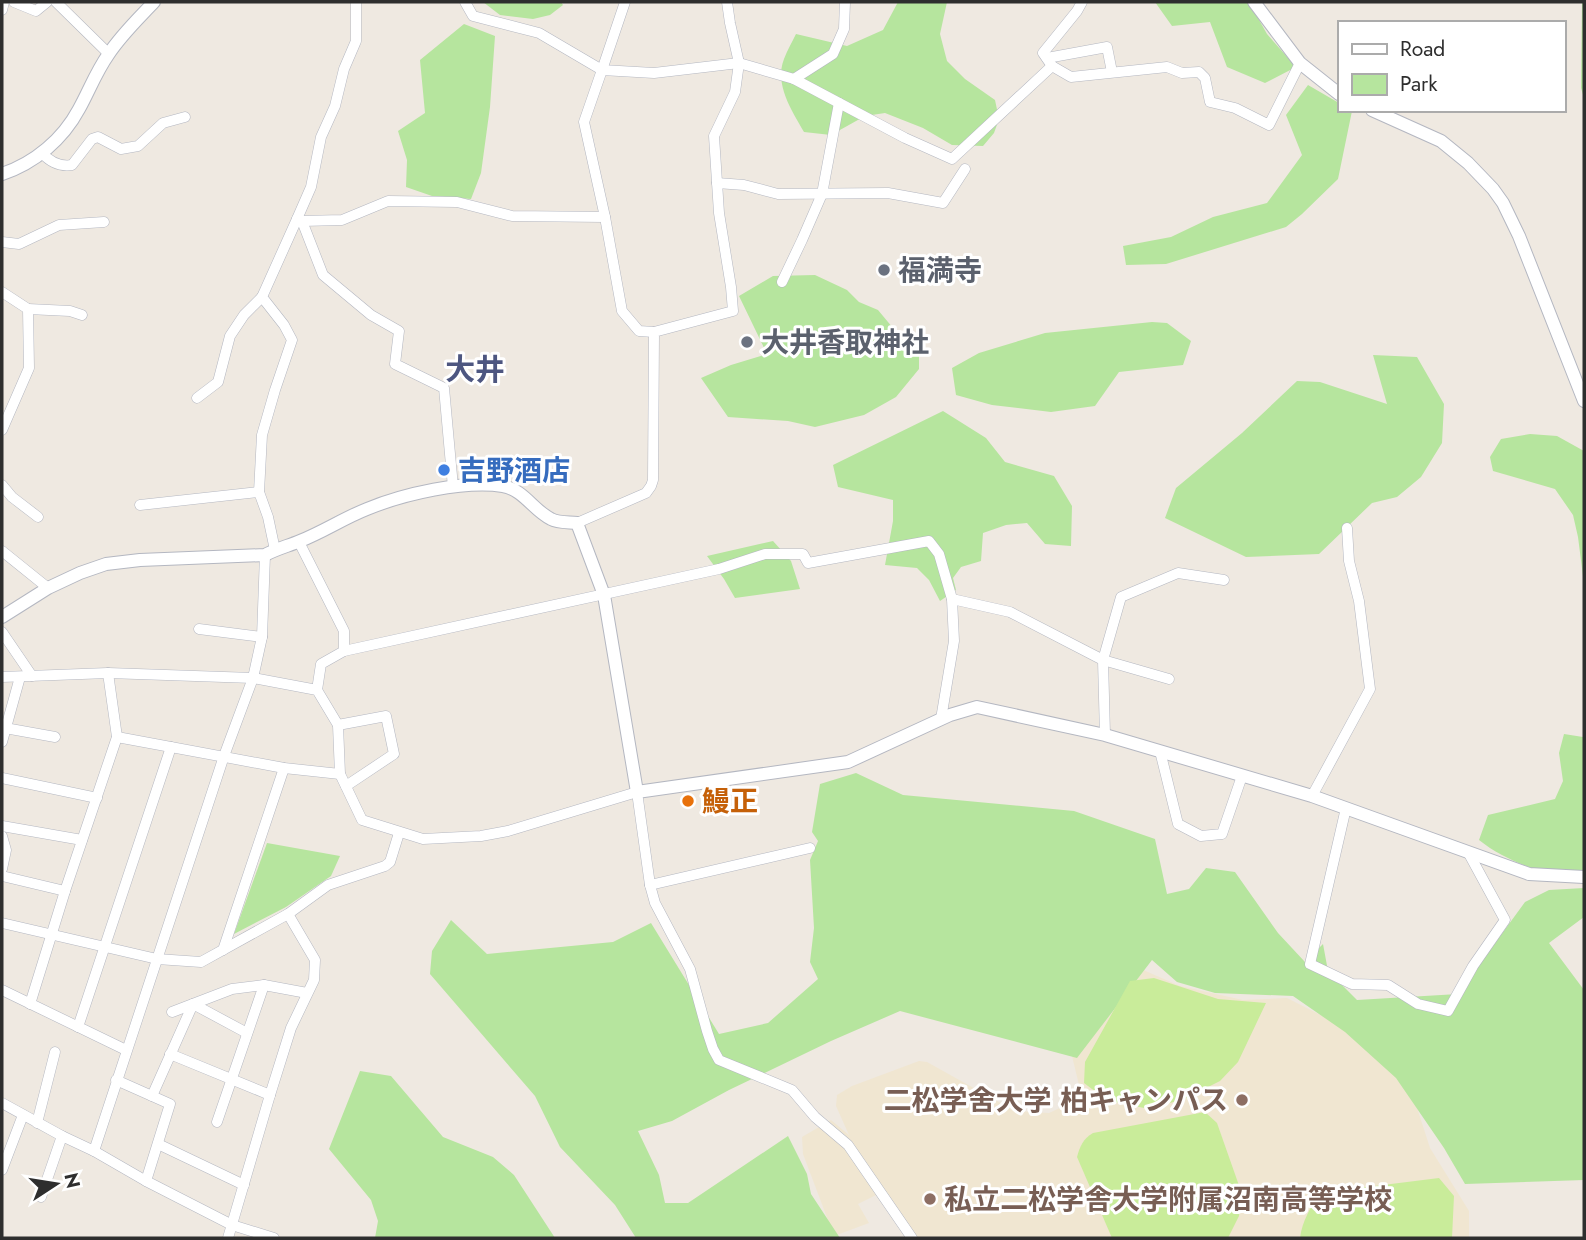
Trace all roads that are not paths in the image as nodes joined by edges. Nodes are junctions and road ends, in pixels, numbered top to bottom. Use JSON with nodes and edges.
{"nodes":[{"id":1,"x":4,"y":2,"type":"edge"},
{"id":2,"x":14,"y":2,"type":"edge"},
{"id":3,"x":47,"y":2,"type":"edge"},
{"id":4,"x":56,"y":2,"type":"edge"},
{"id":5,"x":154,"y":2,"type":"edge"},
{"id":6,"x":356,"y":2,"type":"edge"},
{"id":7,"x":465,"y":2,"type":"edge"},
{"id":8,"x":625,"y":2,"type":"edge"},
{"id":9,"x":727,"y":2,"type":"edge"},
{"id":10,"x":845,"y":2,"type":"edge"},
{"id":11,"x":1082,"y":2,"type":"edge"},
{"id":12,"x":1254,"y":2,"type":"edge"},
{"id":13,"x":2,"y":10,"type":"edge"},
{"id":14,"x":109,"y":54,"type":"junction"},
{"id":15,"x":1049,"y":62,"type":"junction"},
{"id":16,"x":738,"y":63,"type":"junction"},
{"id":17,"x":1300,"y":63,"type":"junction"},
{"id":18,"x":602,"y":70,"type":"junction"},
{"id":19,"x":1112,"y":72,"type":"junction"},
{"id":20,"x":794,"y":79,"type":"junction"},
{"id":21,"x":1338,"y":93,"type":"edge"},
{"id":22,"x":839,"y":103,"type":"junction"},
{"id":23,"x":1376,"y":112,"type":"edge"},
{"id":24,"x":185,"y":117,"type":"dead end"},
{"id":25,"x":42,"y":153,"type":"junction"},
{"id":26,"x":965,"y":169,"type":"dead end"},
{"id":27,"x":2,"y":174,"type":"edge"},
{"id":28,"x":717,"y":183,"type":"junction"},
{"id":29,"x":821,"y":194,"type":"junction"},
{"id":30,"x":605,"y":217,"type":"junction"},
{"id":31,"x":299,"y":220,"type":"junction"},
{"id":32,"x":104,"y":222,"type":"dead end"},
{"id":33,"x":2,"y":242,"type":"edge"},
{"id":34,"x":782,"y":282,"type":"dead end"},
{"id":35,"x":2,"y":292,"type":"edge"},
{"id":36,"x":262,"y":297,"type":"junction"},
{"id":37,"x":28,"y":309,"type":"junction"},
{"id":38,"x":82,"y":316,"type":"dead end"},
{"id":39,"x":654,"y":332,"type":"junction"},
{"id":40,"x":197,"y":398,"type":"dead end"},
{"id":41,"x":1584,"y":401,"type":"edge"},
{"id":42,"x":2,"y":430,"type":"edge"},
{"id":43,"x":2,"y":485,"type":"edge"},
{"id":44,"x":453,"y":487,"type":"junction"},
{"id":45,"x":259,"y":492,"type":"junction"},
{"id":46,"x":140,"y":505,"type":"dead end"},
{"id":47,"x":38,"y":517,"type":"dead end"},
{"id":48,"x":577,"y":523,"type":"junction"},
{"id":49,"x":1347,"y":528,"type":"dead end"},
{"id":50,"x":299,"y":542,"type":"junction"},
{"id":51,"x":2,"y":551,"type":"edge"},
{"id":52,"x":270,"y":552,"type":"junction"},
{"id":53,"x":1224,"y":580,"type":"dead end"},
{"id":54,"x":48,"y":587,"type":"junction"},
{"id":55,"x":604,"y":595,"type":"junction"},
{"id":56,"x":952,"y":599,"type":"junction"},
{"id":57,"x":2,"y":617,"type":"edge"},
{"id":58,"x":199,"y":629,"type":"dead end"},
{"id":59,"x":2,"y":632,"type":"edge"},
{"id":60,"x":262,"y":637,"type":"junction"},
{"id":61,"x":344,"y":651,"type":"junction"},
{"id":62,"x":1103,"y":660,"type":"junction"},
{"id":63,"x":108,"y":673,"type":"junction"},
{"id":64,"x":32,"y":676,"type":"junction"},
{"id":65,"x":2,"y":677,"type":"edge"},
{"id":66,"x":20,"y":677,"type":"junction"},
{"id":67,"x":253,"y":678,"type":"junction"},
{"id":68,"x":1169,"y":678,"type":"dead end"},
{"id":69,"x":317,"y":690,"type":"junction"},
{"id":70,"x":941,"y":719,"type":"junction"},
{"id":71,"x":338,"y":725,"type":"junction"},
{"id":72,"x":5,"y":728,"type":"junction"},
{"id":73,"x":1105,"y":735,"type":"junction"},
{"id":74,"x":55,"y":737,"type":"dead end"},
{"id":75,"x":117,"y":737,"type":"junction"},
{"id":76,"x":2,"y":742,"type":"edge"},
{"id":77,"x":171,"y":747,"type":"junction"},
{"id":78,"x":1160,"y":751,"type":"junction"},
{"id":79,"x":224,"y":757,"type":"junction"},
{"id":80,"x":284,"y":768,"type":"junction"},
{"id":81,"x":340,"y":774,"type":"junction"},
{"id":82,"x":1242,"y":776,"type":"junction"},
{"id":83,"x":2,"y":778,"type":"edge"},
{"id":84,"x":346,"y":786,"type":"junction"},
{"id":85,"x":637,"y":792,"type":"junction"},
{"id":86,"x":1312,"y":796,"type":"junction"},
{"id":87,"x":97,"y":798,"type":"junction"},
{"id":88,"x":1346,"y":808,"type":"junction"},
{"id":89,"x":2,"y":825,"type":"edge"},
{"id":90,"x":400,"y":833,"type":"junction"},
{"id":91,"x":2,"y":836,"type":"edge"},
{"id":92,"x":82,"y":840,"type":"junction"},
{"id":93,"x":810,"y":848,"type":"dead end"},
{"id":94,"x":1468,"y":852,"type":"junction"},
{"id":95,"x":2,"y":869,"type":"edge"},
{"id":96,"x":2,"y":876,"type":"edge"},
{"id":97,"x":1584,"y":877,"type":"edge"},
{"id":98,"x":650,"y":885,"type":"junction"},
{"id":99,"x":65,"y":891,"type":"junction"},
{"id":100,"x":288,"y":914,"type":"junction"},
{"id":101,"x":2,"y":923,"type":"edge"},
{"id":102,"x":52,"y":935,"type":"junction"},
{"id":103,"x":105,"y":947,"type":"junction"},
{"id":104,"x":223,"y":950,"type":"junction"},
{"id":105,"x":157,"y":959,"type":"junction"},
{"id":106,"x":264,"y":985,"type":"junction"},
{"id":107,"x":2,"y":990,"type":"edge"},
{"id":108,"x":307,"y":993,"type":"junction"},
{"id":109,"x":30,"y":1004,"type":"junction"},
{"id":110,"x":193,"y":1004,"type":"junction"},
{"id":111,"x":172,"y":1012,"type":"dead end"},
{"id":112,"x":78,"y":1027,"type":"junction"},
{"id":113,"x":247,"y":1033,"type":"junction"},
{"id":114,"x":126,"y":1050,"type":"junction"},
{"id":115,"x":55,"y":1052,"type":"dead end"},
{"id":116,"x":170,"y":1054,"type":"junction"},
{"id":117,"x":116,"y":1080,"type":"junction"},
{"id":118,"x":232,"y":1080,"type":"junction"},
{"id":119,"x":270,"y":1095,"type":"junction"},
{"id":120,"x":152,"y":1096,"type":"junction"},
{"id":121,"x":2,"y":1103,"type":"edge"},
{"id":122,"x":23,"y":1115,"type":"junction"},
{"id":123,"x":217,"y":1122,"type":"dead end"},
{"id":124,"x":37,"y":1123,"type":"junction"},
{"id":125,"x":62,"y":1136,"type":"junction"},
{"id":126,"x":158,"y":1144,"type":"junction"},
{"id":127,"x":94,"y":1151,"type":"junction"},
{"id":128,"x":2,"y":1170,"type":"edge"},
{"id":129,"x":146,"y":1181,"type":"junction"},
{"id":130,"x":244,"y":1185,"type":"junction"},
{"id":131,"x":41,"y":1197,"type":"dead end"},
{"id":132,"x":232,"y":1225,"type":"junction"},
{"id":133,"x":228,"y":1238,"type":"edge"},
{"id":134,"x":274,"y":1238,"type":"edge"},
{"id":135,"x":912,"y":1238,"type":"edge"}],
"edges":[{"from":1,"to":13,"type":"street"},
{"from":2,"to":3,"type":"street"},
{"from":4,"to":14,"type":"street"},
{"from":5,"to":14,"type":"street"},
{"from":6,"to":31,"type":"street"},
{"from":7,"to":18,"type":"street"},
{"from":8,"to":18,"type":"street"},
{"from":9,"to":16,"type":"street"},
{"from":10,"to":20,"type":"street"},
{"from":11,"to":15,"type":"street"},
{"from":12,"to":17,"type":"street"},
{"from":14,"to":25,"type":"street"},
{"from":15,"to":19,"type":"street"},
{"from":15,"to":19,"type":"street"},
{"from":15,"to":22,"type":"street"},
{"from":16,"to":18,"type":"street"},
{"from":16,"to":20,"type":"street"},
{"from":16,"to":28,"type":"street"},
{"from":17,"to":19,"type":"street"},
{"from":17,"to":21,"type":"street"},
{"from":18,"to":30,"type":"street"},
{"from":20,"to":22,"type":"street"},
{"from":22,"to":29,"type":"street"},
{"from":23,"to":41,"type":"street"},
{"from":24,"to":25,"type":"street"},
{"from":25,"to":27,"type":"street"},
{"from":26,"to":29,"type":"street"},
{"from":28,"to":29,"type":"street"},
{"from":28,"to":39,"type":"street"},
{"from":29,"to":34,"type":"street"},
{"from":30,"to":31,"type":"street"},
{"from":30,"to":39,"type":"street"},
{"from":31,"to":36,"type":"street"},
{"from":31,"to":44,"type":"street"},
{"from":32,"to":33,"type":"street"},
{"from":35,"to":37,"type":"street"},
{"from":36,"to":40,"type":"street"},
{"from":36,"to":45,"type":"street"},
{"from":37,"to":38,"type":"street"},
{"from":37,"to":42,"type":"street"},
{"from":39,"to":48,"type":"street"},
{"from":43,"to":47,"type":"street"},
{"from":44,"to":48,"type":"street"},
{"from":44,"to":50,"type":"street"},
{"from":45,"to":46,"type":"street"},
{"from":45,"to":52,"type":"street"},
{"from":48,"to":55,"type":"street"},
{"from":49,"to":86,"type":"street"},
{"from":50,"to":52,"type":"street"},
{"from":50,"to":61,"type":"street"},
{"from":51,"to":54,"type":"street"},
{"from":52,"to":54,"type":"street"},
{"from":52,"to":60,"type":"street"},
{"from":53,"to":62,"type":"street"},
{"from":54,"to":57,"type":"street"},
{"from":55,"to":56,"type":"street"},
{"from":55,"to":61,"type":"street"},
{"from":55,"to":85,"type":"street"},
{"from":56,"to":62,"type":"street"},
{"from":56,"to":70,"type":"street"},
{"from":58,"to":60,"type":"street"},
{"from":59,"to":64,"type":"street"},
{"from":60,"to":67,"type":"street"},
{"from":61,"to":69,"type":"street"},
{"from":62,"to":68,"type":"street"},
{"from":62,"to":73,"type":"street"},
{"from":63,"to":64,"type":"street"},
{"from":63,"to":67,"type":"street"},
{"from":63,"to":75,"type":"street"},
{"from":64,"to":66,"type":"street"},
{"from":65,"to":66,"type":"street"},
{"from":66,"to":72,"type":"street"},
{"from":67,"to":69,"type":"street"},
{"from":67,"to":79,"type":"street"},
{"from":69,"to":71,"type":"street"},
{"from":70,"to":73,"type":"street"},
{"from":70,"to":85,"type":"street"},
{"from":71,"to":81,"type":"street"},
{"from":71,"to":84,"type":"street"},
{"from":72,"to":74,"type":"street"},
{"from":72,"to":76,"type":"street"},
{"from":73,"to":78,"type":"street"},
{"from":75,"to":77,"type":"street"},
{"from":75,"to":87,"type":"street"},
{"from":77,"to":79,"type":"street"},
{"from":77,"to":103,"type":"street"},
{"from":78,"to":82,"type":"street"},
{"from":78,"to":82,"type":"street"},
{"from":79,"to":80,"type":"street"},
{"from":79,"to":105,"type":"street"},
{"from":80,"to":81,"type":"street"},
{"from":80,"to":104,"type":"street"},
{"from":81,"to":84,"type":"street"},
{"from":82,"to":86,"type":"street"},
{"from":83,"to":87,"type":"street"},
{"from":84,"to":90,"type":"street"},
{"from":85,"to":90,"type":"street"},
{"from":85,"to":98,"type":"street"},
{"from":86,"to":88,"type":"street"},
{"from":87,"to":92,"type":"street"},
{"from":88,"to":94,"type":"street"},
{"from":88,"to":94,"type":"street"},
{"from":89,"to":92,"type":"street"},
{"from":90,"to":100,"type":"street"},
{"from":91,"to":95,"type":"street"},
{"from":92,"to":99,"type":"street"},
{"from":93,"to":98,"type":"street"},
{"from":94,"to":97,"type":"street"},
{"from":96,"to":99,"type":"street"},
{"from":98,"to":135,"type":"street"},
{"from":99,"to":102,"type":"street"},
{"from":100,"to":104,"type":"street"},
{"from":100,"to":108,"type":"street"},
{"from":101,"to":102,"type":"street"},
{"from":102,"to":103,"type":"street"},
{"from":102,"to":109,"type":"street"},
{"from":103,"to":105,"type":"street"},
{"from":103,"to":112,"type":"street"},
{"from":104,"to":105,"type":"street"},
{"from":105,"to":114,"type":"street"},
{"from":106,"to":108,"type":"street"},
{"from":106,"to":110,"type":"street"},
{"from":106,"to":113,"type":"street"},
{"from":107,"to":109,"type":"street"},
{"from":108,"to":119,"type":"street"},
{"from":109,"to":112,"type":"street"},
{"from":110,"to":111,"type":"street"},
{"from":110,"to":113,"type":"street"},
{"from":110,"to":116,"type":"street"},
{"from":112,"to":114,"type":"street"},
{"from":113,"to":118,"type":"street"},
{"from":114,"to":117,"type":"street"},
{"from":115,"to":124,"type":"street"},
{"from":116,"to":118,"type":"street"},
{"from":116,"to":120,"type":"street"},
{"from":117,"to":120,"type":"street"},
{"from":117,"to":127,"type":"street"},
{"from":118,"to":119,"type":"street"},
{"from":118,"to":123,"type":"street"},
{"from":119,"to":130,"type":"street"},
{"from":120,"to":126,"type":"street"},
{"from":121,"to":122,"type":"street"},
{"from":122,"to":124,"type":"street"},
{"from":122,"to":128,"type":"street"},
{"from":124,"to":125,"type":"street"},
{"from":125,"to":127,"type":"street"},
{"from":125,"to":131,"type":"street"},
{"from":126,"to":129,"type":"street"},
{"from":126,"to":130,"type":"street"},
{"from":127,"to":129,"type":"street"},
{"from":129,"to":132,"type":"street"},
{"from":130,"to":132,"type":"street"},
{"from":132,"to":133,"type":"street"},
{"from":132,"to":134,"type":"street"}]}
